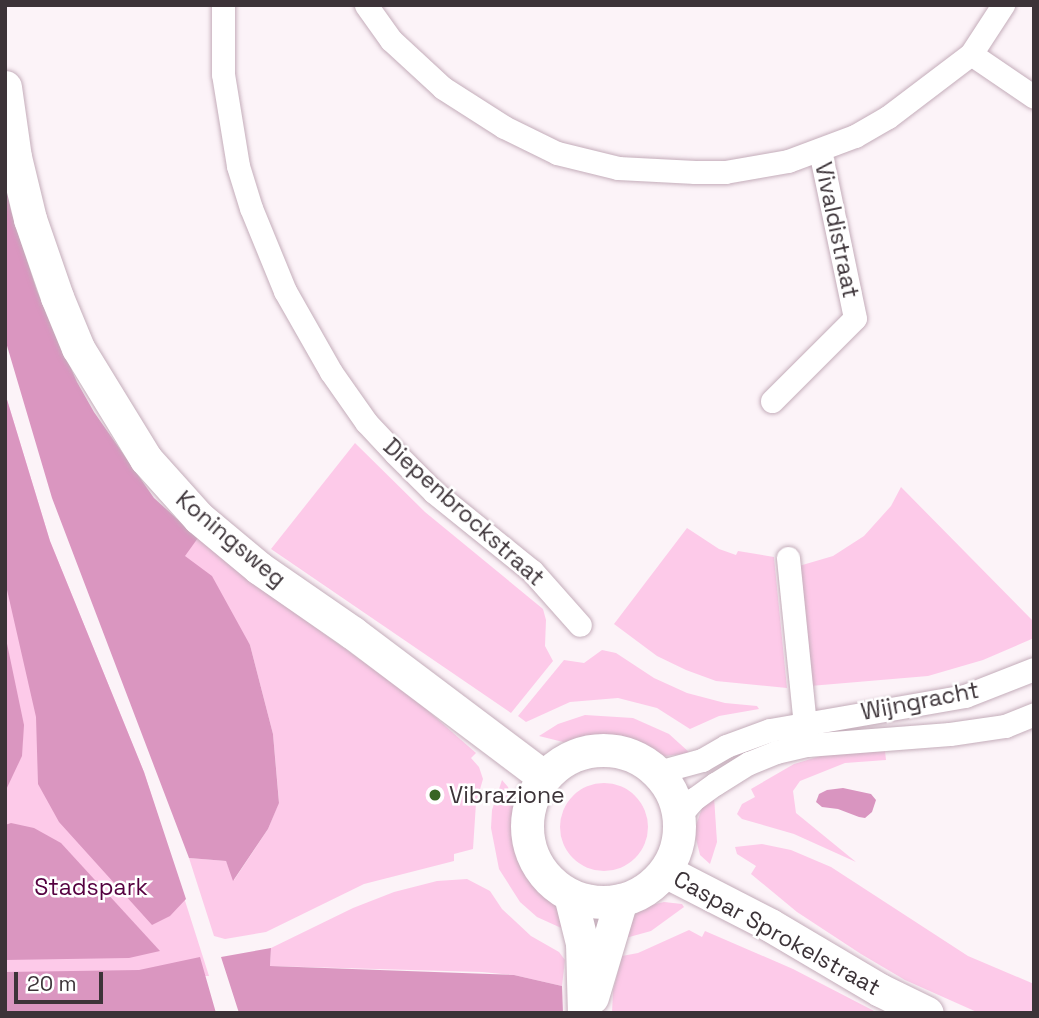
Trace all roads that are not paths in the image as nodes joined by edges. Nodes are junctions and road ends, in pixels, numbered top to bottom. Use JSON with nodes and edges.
{"nodes":[{"id":1,"x":223,"y":5,"type":"edge"},
{"id":2,"x":366,"y":5,"type":"edge"},
{"id":3,"x":1003,"y":5,"type":"edge"},
{"id":4,"x":971,"y":54,"type":"junction"},
{"id":5,"x":5,"y":87,"type":"edge"},
{"id":6,"x":1034,"y":97,"type":"edge"},
{"id":7,"x":820,"y":150,"type":"junction"},
{"id":8,"x":772,"y":401,"type":"dead end"},
{"id":9,"x":788,"y":558,"type":"dead end"},
{"id":10,"x":580,"y":625,"type":"dead end"},
{"id":11,"x":1034,"y":669,"type":"edge"},
{"id":12,"x":1034,"y":714,"type":"edge"},
{"id":13,"x":804,"y":722,"type":"junction"},
{"id":14,"x":807,"y":745,"type":"junction"},
{"id":15,"x":658,"y":772,"type":"junction"},
{"id":16,"x":544,"y":777,"type":"junction"},
{"id":17,"x":679,"y":817,"type":"junction"},
{"id":18,"x":665,"y":871,"type":"junction"},
{"id":19,"x":570,"y":895,"type":"junction"},
{"id":20,"x":621,"y":900,"type":"junction"},
{"id":21,"x":586,"y":1013,"type":"edge"},
{"id":22,"x":927,"y":1013,"type":"edge"}],
"edges":[{"from":1,"to":10,"type":"street","name":"Diepenbrockstraat"},
{"from":2,"to":7,"type":"street"},
{"from":3,"to":4,"type":"street"},
{"from":4,"to":6,"type":"street"},
{"from":4,"to":7,"type":"street"},
{"from":5,"to":16,"type":"main road","name":"Koningsweg"},
{"from":7,"to":8,"type":"street","name":"Vivaldistraat"},
{"from":9,"to":13,"type":"street"},
{"from":11,"to":13,"type":"street","name":"Wijngracht"},
{"from":12,"to":14,"type":"street","name":"Wijngracht"},
{"from":13,"to":14,"type":"street"},
{"from":13,"to":15,"type":"street","name":"Wijngracht"},
{"from":14,"to":17,"type":"street","name":"Wijngracht"},
{"from":15,"to":16,"type":"main road"},
{"from":15,"to":17,"type":"main road"},
{"from":16,"to":19,"type":"main road"},
{"from":17,"to":18,"type":"main road"},
{"from":18,"to":20,"type":"main road"},
{"from":18,"to":22,"type":"main road","name":"Caspar Sprokelstraat"},
{"from":19,"to":20,"type":"main road"},
{"from":19,"to":21,"type":"main road"},
{"from":20,"to":21,"type":"main road"}]}
